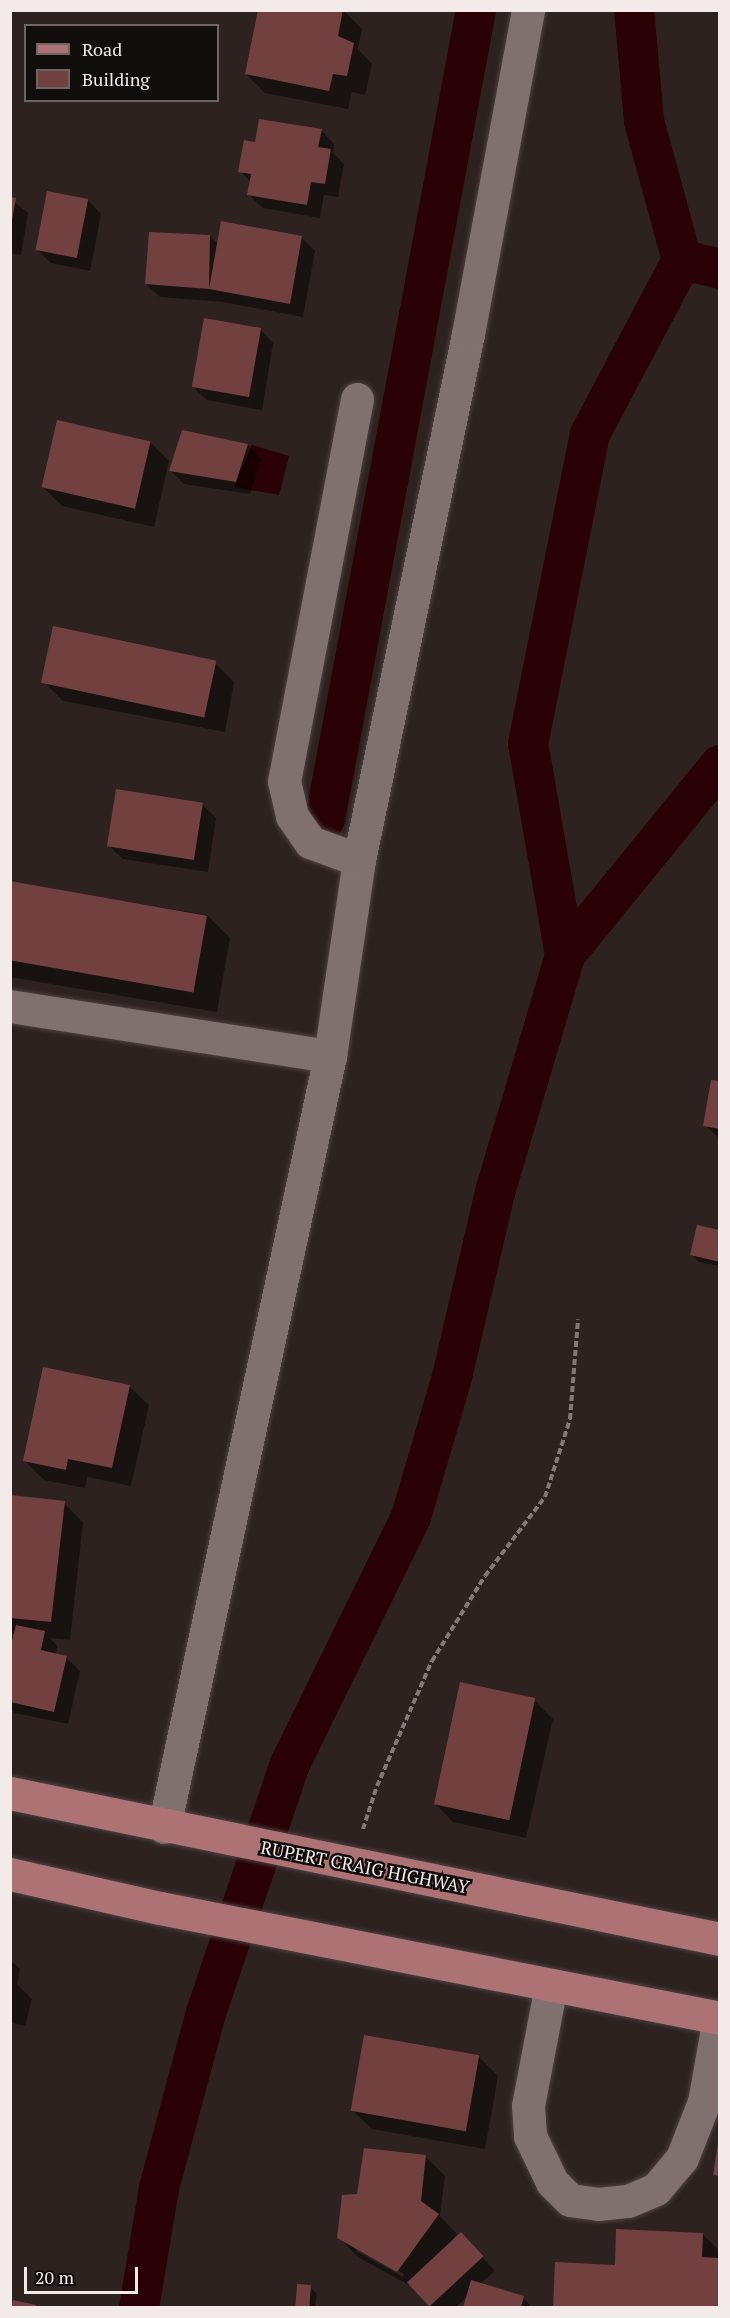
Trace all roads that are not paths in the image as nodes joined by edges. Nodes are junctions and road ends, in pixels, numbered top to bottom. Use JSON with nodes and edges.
{"nodes":[{"id":1,"x":528,"y":10,"type":"edge"},
{"id":2,"x":357,"y":399,"type":"dead end"},
{"id":3,"x":359,"y":860,"type":"junction"},
{"id":4,"x":10,"y":1006,"type":"edge"},
{"id":5,"x":330,"y":1056,"type":"junction"},
{"id":6,"x":10,"y":1793,"type":"edge"},
{"id":7,"x":176,"y":1829,"type":"junction"},
{"id":8,"x":10,"y":1874,"type":"edge"},
{"id":9,"x":720,"y":1940,"type":"edge"},
{"id":10,"x":551,"y":1985,"type":"junction"},
{"id":11,"x":719,"y":2018,"type":"edge"}],
"edges":[{"from":1,"to":3,"type":"street"},
{"from":2,"to":3,"type":"street"},
{"from":3,"to":5,"type":"street"},
{"from":4,"to":5,"type":"street"},
{"from":5,"to":7,"type":"street"},
{"from":6,"to":7,"type":"main road","name":"RUPERT CRAIG HIGHWAY"},
{"from":7,"to":9,"type":"main road","name":"RUPERT CRAIG HIGHWAY"},
{"from":8,"to":10,"type":"main road"},
{"from":10,"to":11,"type":"main road"},
{"from":10,"to":11,"type":"street"}]}
